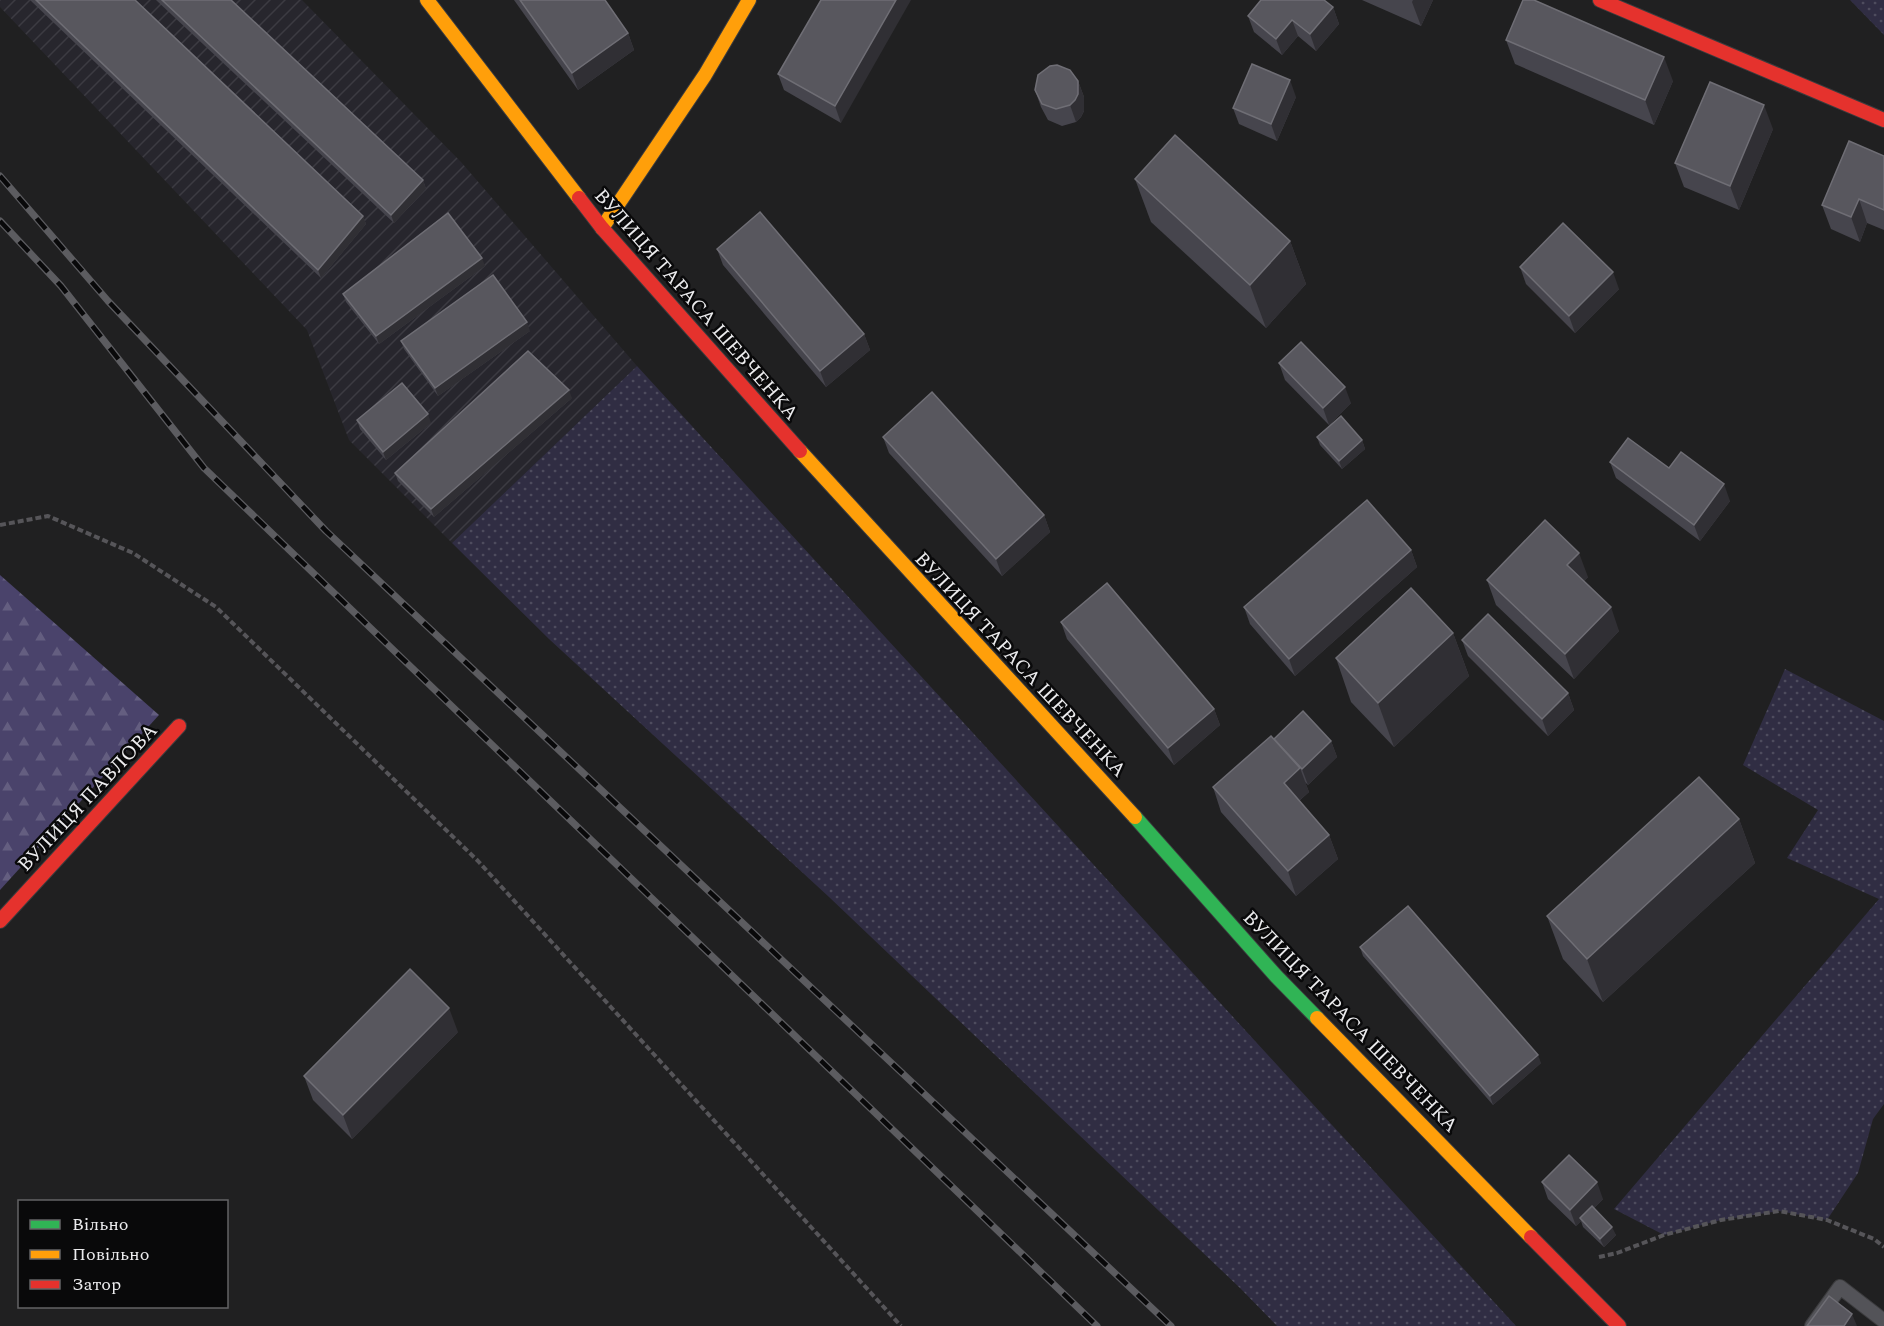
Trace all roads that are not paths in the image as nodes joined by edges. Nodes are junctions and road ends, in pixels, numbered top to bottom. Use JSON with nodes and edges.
{"nodes":[{"id":1,"x":427,"y":0,"type":"edge"},
{"id":2,"x":749,"y":0,"type":"edge"},
{"id":3,"x":1600,"y":0,"type":"edge"},
{"id":4,"x":1884,"y":120,"type":"edge"},
{"id":5,"x":602,"y":228,"type":"junction"},
{"id":6,"x":179,"y":726,"type":"dead end"},
{"id":7,"x":0,"y":921,"type":"edge"},
{"id":8,"x":1884,"y":1321,"type":"edge"},
{"id":9,"x":1620,"y":1326,"type":"edge"},
{"id":10,"x":1812,"y":1326,"type":"edge"}],
"edges":[{"from":1,"to":5,"type":"main road","name":"ВУЛИЦЯ ТАРАСА ШЕВЧЕНКА"},
{"from":2,"to":5,"type":"main road"},
{"from":3,"to":4,"type":"main road"},
{"from":5,"to":9,"type":"main road","name":"ВУЛИЦЯ ТАРАСА ШЕВЧЕНКА"},
{"from":6,"to":7,"type":"main road","name":"ВУЛИЦЯ ПАВЛОВА"},
{"from":8,"to":10,"type":"lane"}]}
